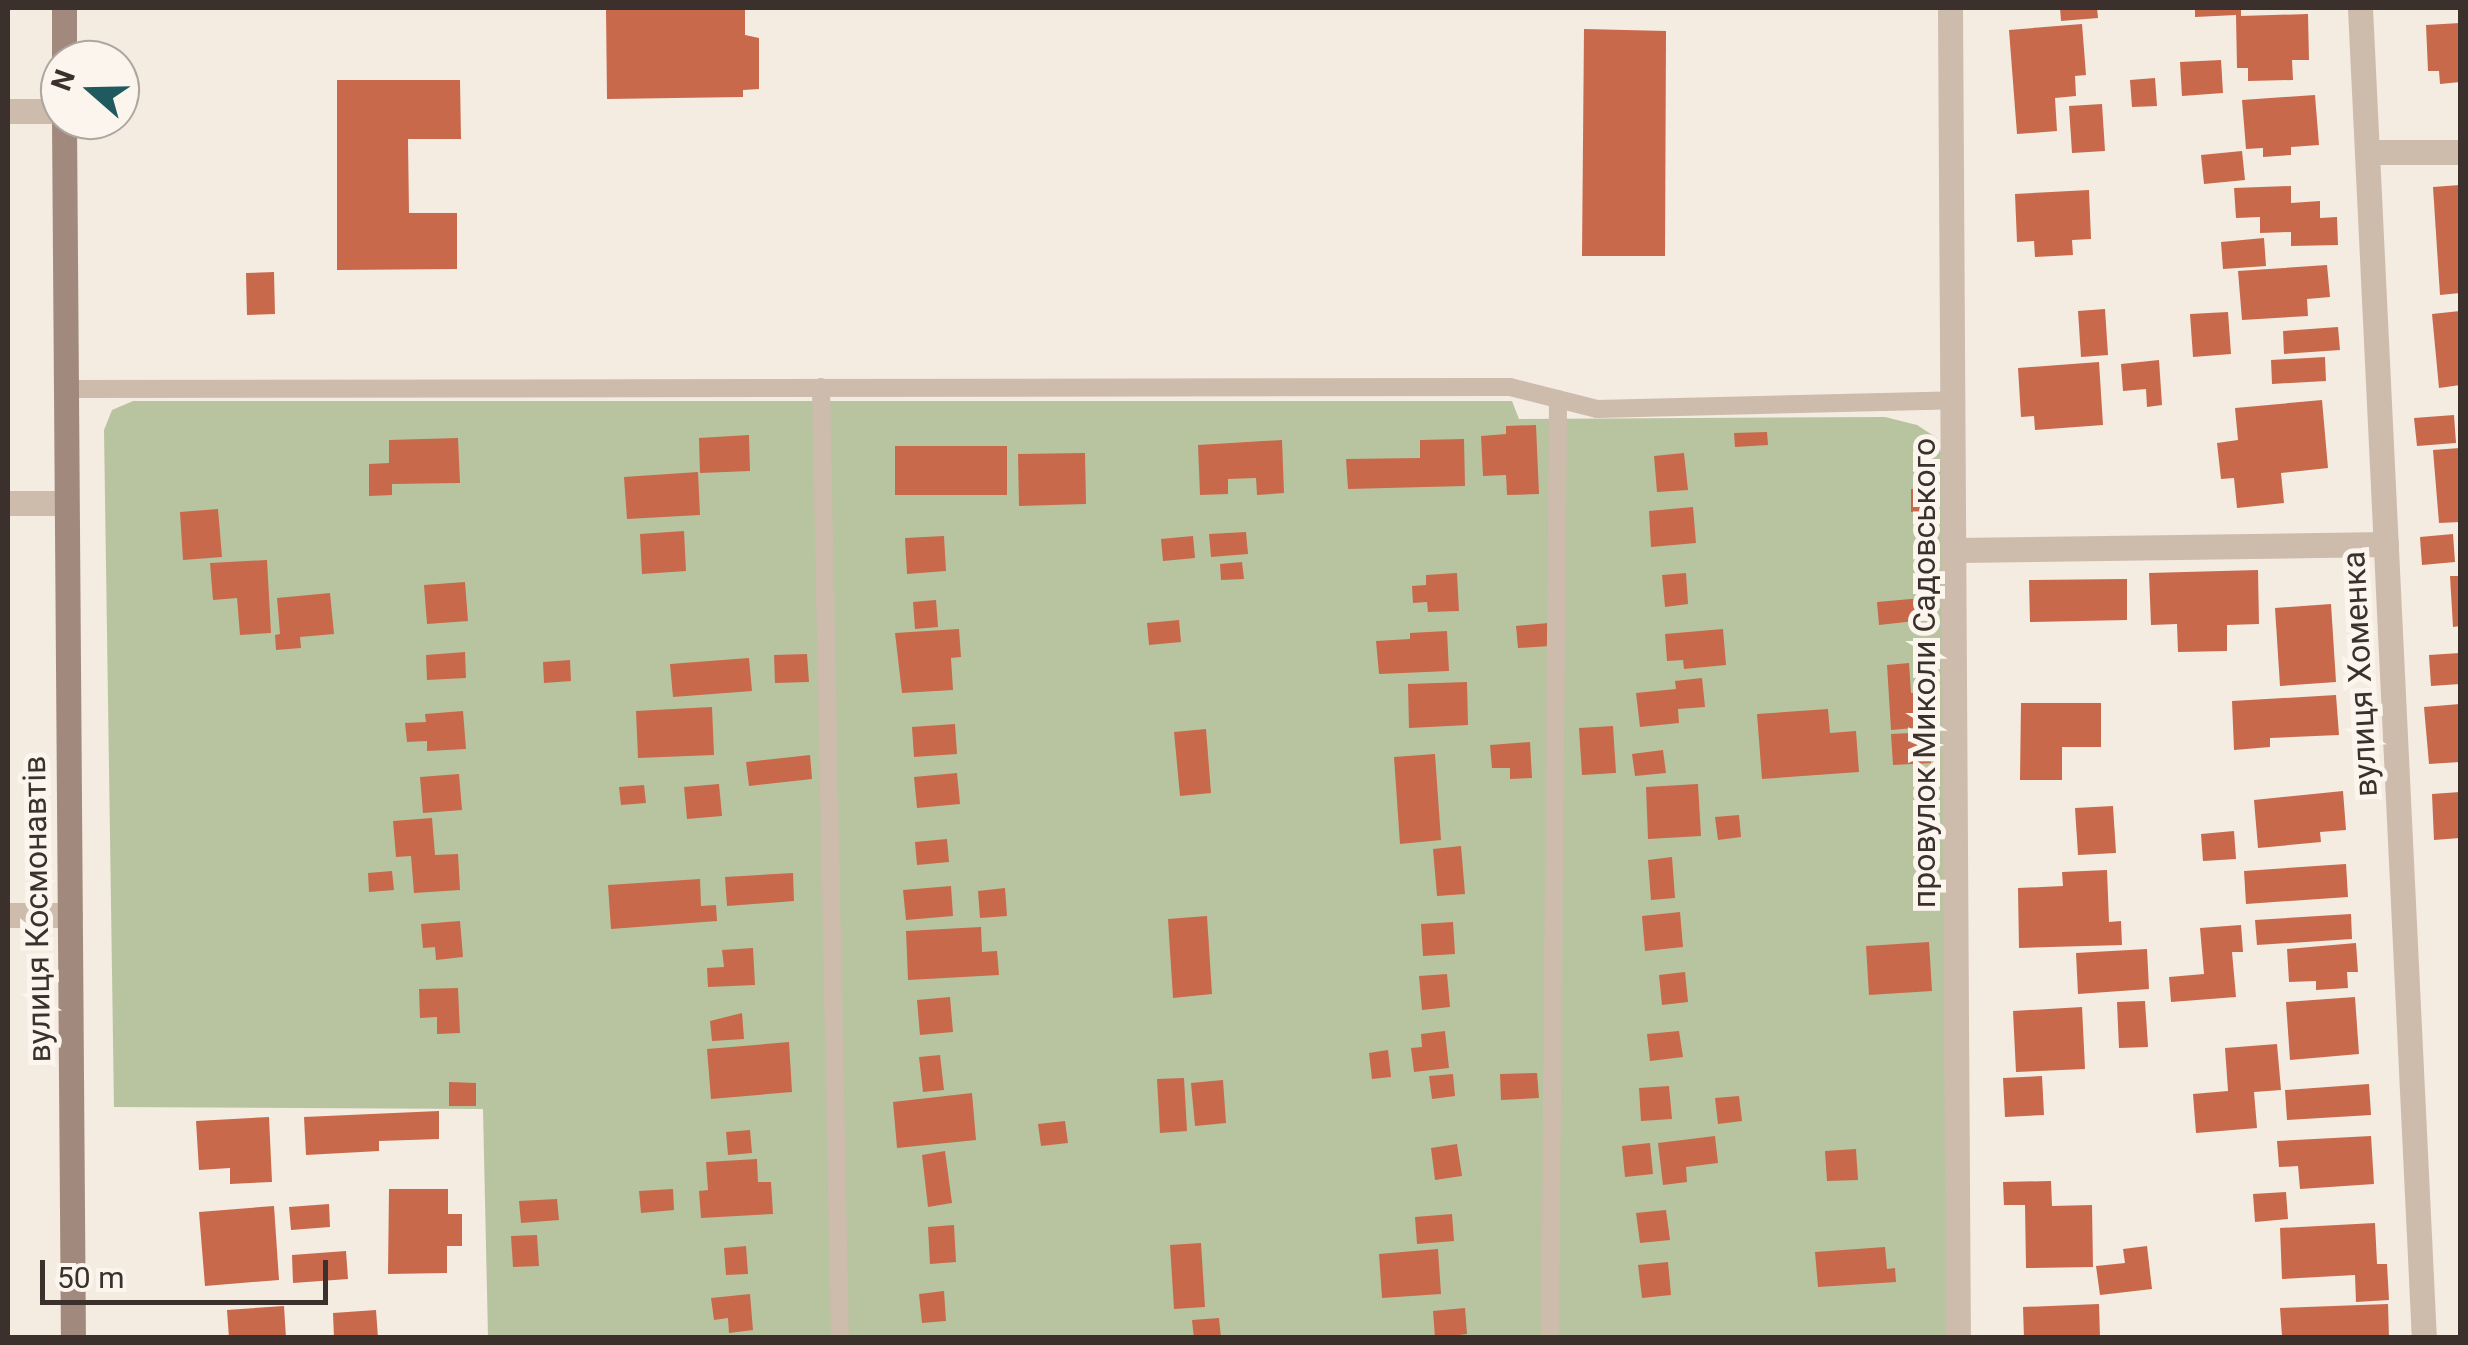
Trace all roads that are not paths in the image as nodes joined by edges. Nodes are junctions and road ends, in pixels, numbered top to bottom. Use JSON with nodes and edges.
{"nodes":[{"id":1,"x":64,"y":8,"type":"edge"},
{"id":2,"x":1950,"y":8,"type":"edge"},
{"id":3,"x":2360,"y":8,"type":"edge"},
{"id":4,"x":64,"y":40,"type":"edge"},
{"id":5,"x":8,"y":110,"type":"edge"},
{"id":6,"x":40,"y":111,"type":"edge"},
{"id":7,"x":64,"y":140,"type":"edge"},
{"id":8,"x":2367,"y":152,"type":"junction"},
{"id":9,"x":2460,"y":152,"type":"edge"},
{"id":10,"x":822,"y":388,"type":"junction"},
{"id":11,"x":64,"y":389,"type":"junction"},
{"id":12,"x":1558,"y":399,"type":"junction"},
{"id":13,"x":1956,"y":400,"type":"junction"},
{"id":14,"x":8,"y":503,"type":"edge"},
{"id":15,"x":64,"y":503,"type":"junction"},
{"id":16,"x":2386,"y":544,"type":"junction"},
{"id":17,"x":1957,"y":550,"type":"junction"},
{"id":18,"x":8,"y":915,"type":"edge"},
{"id":19,"x":70,"y":915,"type":"junction"},
{"id":20,"x":73,"y":1338,"type":"edge"},
{"id":21,"x":840,"y":1338,"type":"edge"},
{"id":22,"x":1550,"y":1338,"type":"edge"},
{"id":23,"x":1958,"y":1338,"type":"edge"},
{"id":24,"x":2424,"y":1338,"type":"edge"}],
"edges":[{"from":1,"to":4,"type":"street"},
{"from":2,"to":13,"type":"street","name":"провулок Миколи Садовського"},
{"from":3,"to":8,"type":"street","name":"вулиця Хоменка"},
{"from":5,"to":6,"type":"street"},
{"from":7,"to":11,"type":"street","name":"вулиця Космонавтів"},
{"from":8,"to":9,"type":"street"},
{"from":8,"to":16,"type":"street","name":"вулиця Хоменка"},
{"from":10,"to":11,"type":"lane"},
{"from":10,"to":12,"type":"lane"},
{"from":10,"to":21,"type":"lane"},
{"from":11,"to":15,"type":"street","name":"вулиця Космонавтів"},
{"from":12,"to":13,"type":"lane"},
{"from":12,"to":22,"type":"lane"},
{"from":13,"to":17,"type":"street","name":"провулок Миколи Садовського"},
{"from":14,"to":15,"type":"street"},
{"from":15,"to":19,"type":"street","name":"вулиця Космонавтів"},
{"from":16,"to":17,"type":"street"},
{"from":16,"to":24,"type":"street","name":"вулиця Хоменка"},
{"from":17,"to":23,"type":"street","name":"провулок Миколи Садовського"},
{"from":18,"to":19,"type":"street"},
{"from":19,"to":20,"type":"street","name":"вулиця Космонавтів"}]}
